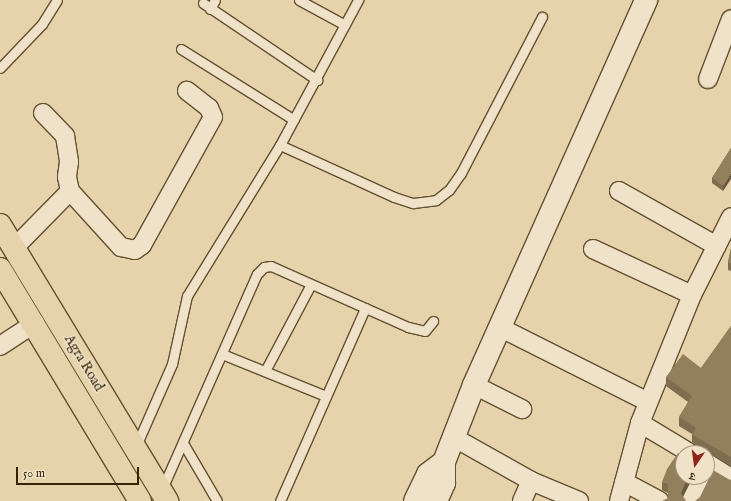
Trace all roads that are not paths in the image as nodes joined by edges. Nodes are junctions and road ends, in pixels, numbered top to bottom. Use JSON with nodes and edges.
{"nodes":[{"id":1,"x":57,"y":0,"type":"edge"},
{"id":2,"x":215,"y":0,"type":"edge"},
{"id":3,"x":299,"y":0,"type":"edge"},
{"id":4,"x":358,"y":0,"type":"edge"},
{"id":5,"x":646,"y":0,"type":"edge"},
{"id":6,"x":542,"y":17,"type":"dead end"},
{"id":7,"x":731,"y":19,"type":"edge"},
{"id":8,"x":345,"y":25,"type":"junction"},
{"id":9,"x":181,"y":49,"type":"dead end"},
{"id":10,"x":0,"y":68,"type":"edge"},
{"id":11,"x":708,"y":79,"type":"dead end"},
{"id":12,"x":317,"y":80,"type":"junction"},
{"id":13,"x":187,"y":91,"type":"dead end"},
{"id":14,"x":43,"y":113,"type":"dead end"},
{"id":15,"x":294,"y":120,"type":"junction"},
{"id":16,"x":280,"y":145,"type":"junction"},
{"id":17,"x":70,"y":191,"type":"junction"},
{"id":18,"x":619,"y":191,"type":"dead end"},
{"id":19,"x":731,"y":217,"type":"edge"},
{"id":20,"x":0,"y":225,"type":"edge"},
{"id":21,"x":717,"y":246,"type":"junction"},
{"id":22,"x":14,"y":248,"type":"junction"},
{"id":23,"x":593,"y":249,"type":"dead end"},
{"id":24,"x":0,"y":269,"type":"edge"},
{"id":25,"x":311,"y":284,"type":"junction"},
{"id":26,"x":692,"y":294,"type":"junction"},
{"id":27,"x":365,"y":308,"type":"junction"},
{"id":28,"x":434,"y":321,"type":"dead end"},
{"id":29,"x":35,"y":323,"type":"junction"},
{"id":30,"x":499,"y":327,"type":"junction"},
{"id":31,"x":0,"y":346,"type":"edge"},
{"id":32,"x":222,"y":354,"type":"junction"},
{"id":33,"x":265,"y":371,"type":"junction"},
{"id":34,"x":474,"y":385,"type":"junction"},
{"id":35,"x":326,"y":396,"type":"junction"},
{"id":36,"x":648,"y":402,"type":"junction"},
{"id":37,"x":522,"y":410,"type":"dead end"},
{"id":38,"x":640,"y":423,"type":"junction"},
{"id":39,"x":453,"y":437,"type":"junction"},
{"id":40,"x":183,"y":443,"type":"junction"},
{"id":41,"x":677,"y":445,"type":"edge"},
{"id":42,"x":135,"y":448,"type":"junction"},
{"id":43,"x":444,"y":462,"type":"junction"},
{"id":44,"x":715,"y":471,"type":"edge"},
{"id":45,"x":731,"y":478,"type":"edge"},
{"id":46,"x":531,"y":481,"type":"junction"},
{"id":47,"x":624,"y":482,"type":"junction"},
{"id":48,"x":699,"y":485,"type":"edge"},
{"id":49,"x":164,"y":496,"type":"edge"},
{"id":50,"x":569,"y":499,"type":"edge"},
{"id":51,"x":140,"y":501,"type":"edge"},
{"id":52,"x":217,"y":501,"type":"edge"},
{"id":53,"x":280,"y":501,"type":"edge"},
{"id":54,"x":416,"y":501,"type":"edge"},
{"id":55,"x":436,"y":501,"type":"edge"},
{"id":56,"x":522,"y":501,"type":"edge"},
{"id":57,"x":619,"y":501,"type":"edge"},
{"id":58,"x":660,"y":501,"type":"edge"},
{"id":59,"x":691,"y":501,"type":"edge"}],
"edges":[{"from":1,"to":10,"type":"lane"},
{"from":2,"to":12,"type":"lane"},
{"from":3,"to":8,"type":"lane"},
{"from":4,"to":8,"type":"lane"},
{"from":5,"to":30,"type":"street"},
{"from":6,"to":16,"type":"lane"},
{"from":7,"to":11,"type":"street"},
{"from":8,"to":12,"type":"lane"},
{"from":9,"to":15,"type":"lane"},
{"from":12,"to":15,"type":"lane"},
{"from":13,"to":17,"type":"street"},
{"from":14,"to":17,"type":"street"},
{"from":15,"to":16,"type":"lane"},
{"from":16,"to":42,"type":"lane"},
{"from":17,"to":22,"type":"street"},
{"from":18,"to":21,"type":"street"},
{"from":19,"to":21,"type":"street"},
{"from":20,"to":22,"type":"highway","name":"Agra Road"},
{"from":21,"to":26,"type":"street"},
{"from":22,"to":42,"type":"highway","name":"Agra Road"},
{"from":23,"to":26,"type":"street"},
{"from":24,"to":29,"type":"highway","name":"Agra Road"},
{"from":25,"to":27,"type":"lane"},
{"from":25,"to":32,"type":"lane"},
{"from":25,"to":33,"type":"lane"},
{"from":26,"to":36,"type":"street"},
{"from":27,"to":28,"type":"lane"},
{"from":27,"to":35,"type":"lane"},
{"from":29,"to":31,"type":"street"},
{"from":29,"to":51,"type":"highway","name":"Agra Road"},
{"from":30,"to":34,"type":"street"},
{"from":30,"to":36,"type":"street"},
{"from":32,"to":33,"type":"lane"},
{"from":32,"to":40,"type":"lane"},
{"from":33,"to":35,"type":"lane"},
{"from":34,"to":37,"type":"street"},
{"from":34,"to":39,"type":"street"},
{"from":35,"to":53,"type":"lane"},
{"from":36,"to":38,"type":"street"},
{"from":38,"to":41,"type":"street"},
{"from":38,"to":47,"type":"street"},
{"from":39,"to":43,"type":"street"},
{"from":39,"to":46,"type":"street"},
{"from":40,"to":49,"type":"lane"},
{"from":40,"to":52,"type":"lane"},
{"from":42,"to":49,"type":"highway","name":"Agra Road"},
{"from":43,"to":54,"type":"street"},
{"from":43,"to":55,"type":"street"},
{"from":44,"to":45,"type":"street"},
{"from":46,"to":50,"type":"street"},
{"from":46,"to":56,"type":"street"},
{"from":47,"to":57,"type":"street"},
{"from":47,"to":58,"type":"street"},
{"from":48,"to":59,"type":"street"}]}
